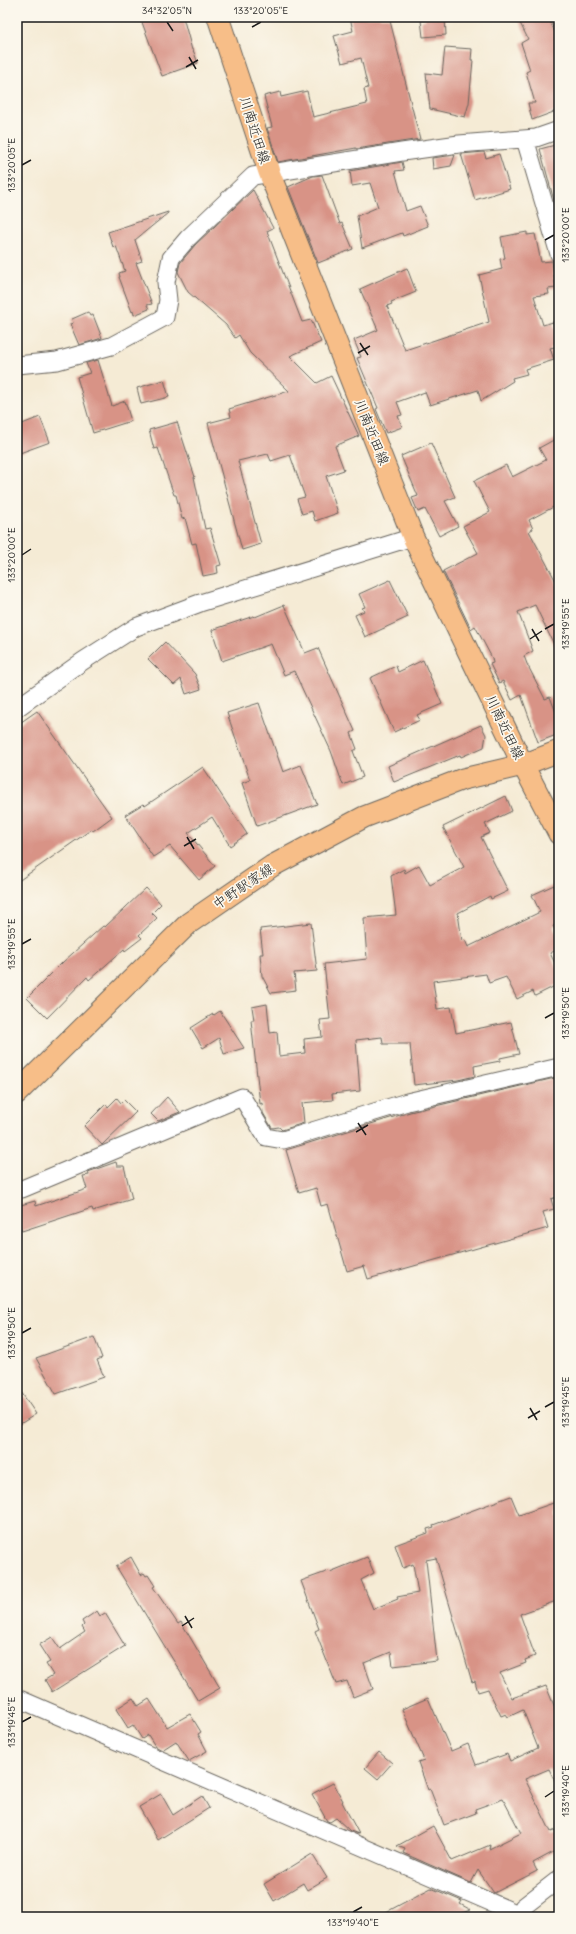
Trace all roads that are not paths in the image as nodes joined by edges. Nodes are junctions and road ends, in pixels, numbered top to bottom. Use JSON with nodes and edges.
{"nodes":[{"id":1,"x":218,"y":17,"type":"edge"},
{"id":2,"x":559,"y":130,"type":"edge"},
{"id":3,"x":525,"y":139,"type":"junction"},
{"id":4,"x":269,"y":172,"type":"junction"},
{"id":5,"x":559,"y":254,"type":"edge"},
{"id":6,"x":17,"y":365,"type":"edge"},
{"id":7,"x":413,"y":537,"type":"junction"},
{"id":8,"x":17,"y":708,"type":"edge"},
{"id":9,"x":559,"y":751,"type":"edge"},
{"id":10,"x":523,"y":765,"type":"junction"},
{"id":11,"x":559,"y":834,"type":"edge"},
{"id":12,"x":559,"y":1067,"type":"edge"},
{"id":13,"x":17,"y":1093,"type":"edge"},
{"id":14,"x":17,"y":1188,"type":"edge"},
{"id":15,"x":17,"y":1698,"type":"edge"},
{"id":16,"x":559,"y":1879,"type":"edge"},
{"id":17,"x":520,"y":1916,"type":"edge"}],
"edges":[{"from":1,"to":4,"type":"main road","name":"川南近田線"},
{"from":2,"to":3,"type":"street"},
{"from":3,"to":4,"type":"street"},
{"from":3,"to":5,"type":"street"},
{"from":4,"to":6,"type":"street"},
{"from":4,"to":7,"type":"main road","name":"川南近田線"},
{"from":7,"to":8,"type":"street"},
{"from":7,"to":10,"type":"main road","name":"川南近田線"},
{"from":9,"to":10,"type":"main road","name":"中野駅家線"},
{"from":10,"to":11,"type":"main road","name":"川南近田線"},
{"from":10,"to":13,"type":"main road","name":"中野駅家線"},
{"from":12,"to":14,"type":"street"},
{"from":15,"to":17,"type":"street"},
{"from":16,"to":17,"type":"street"}]}
